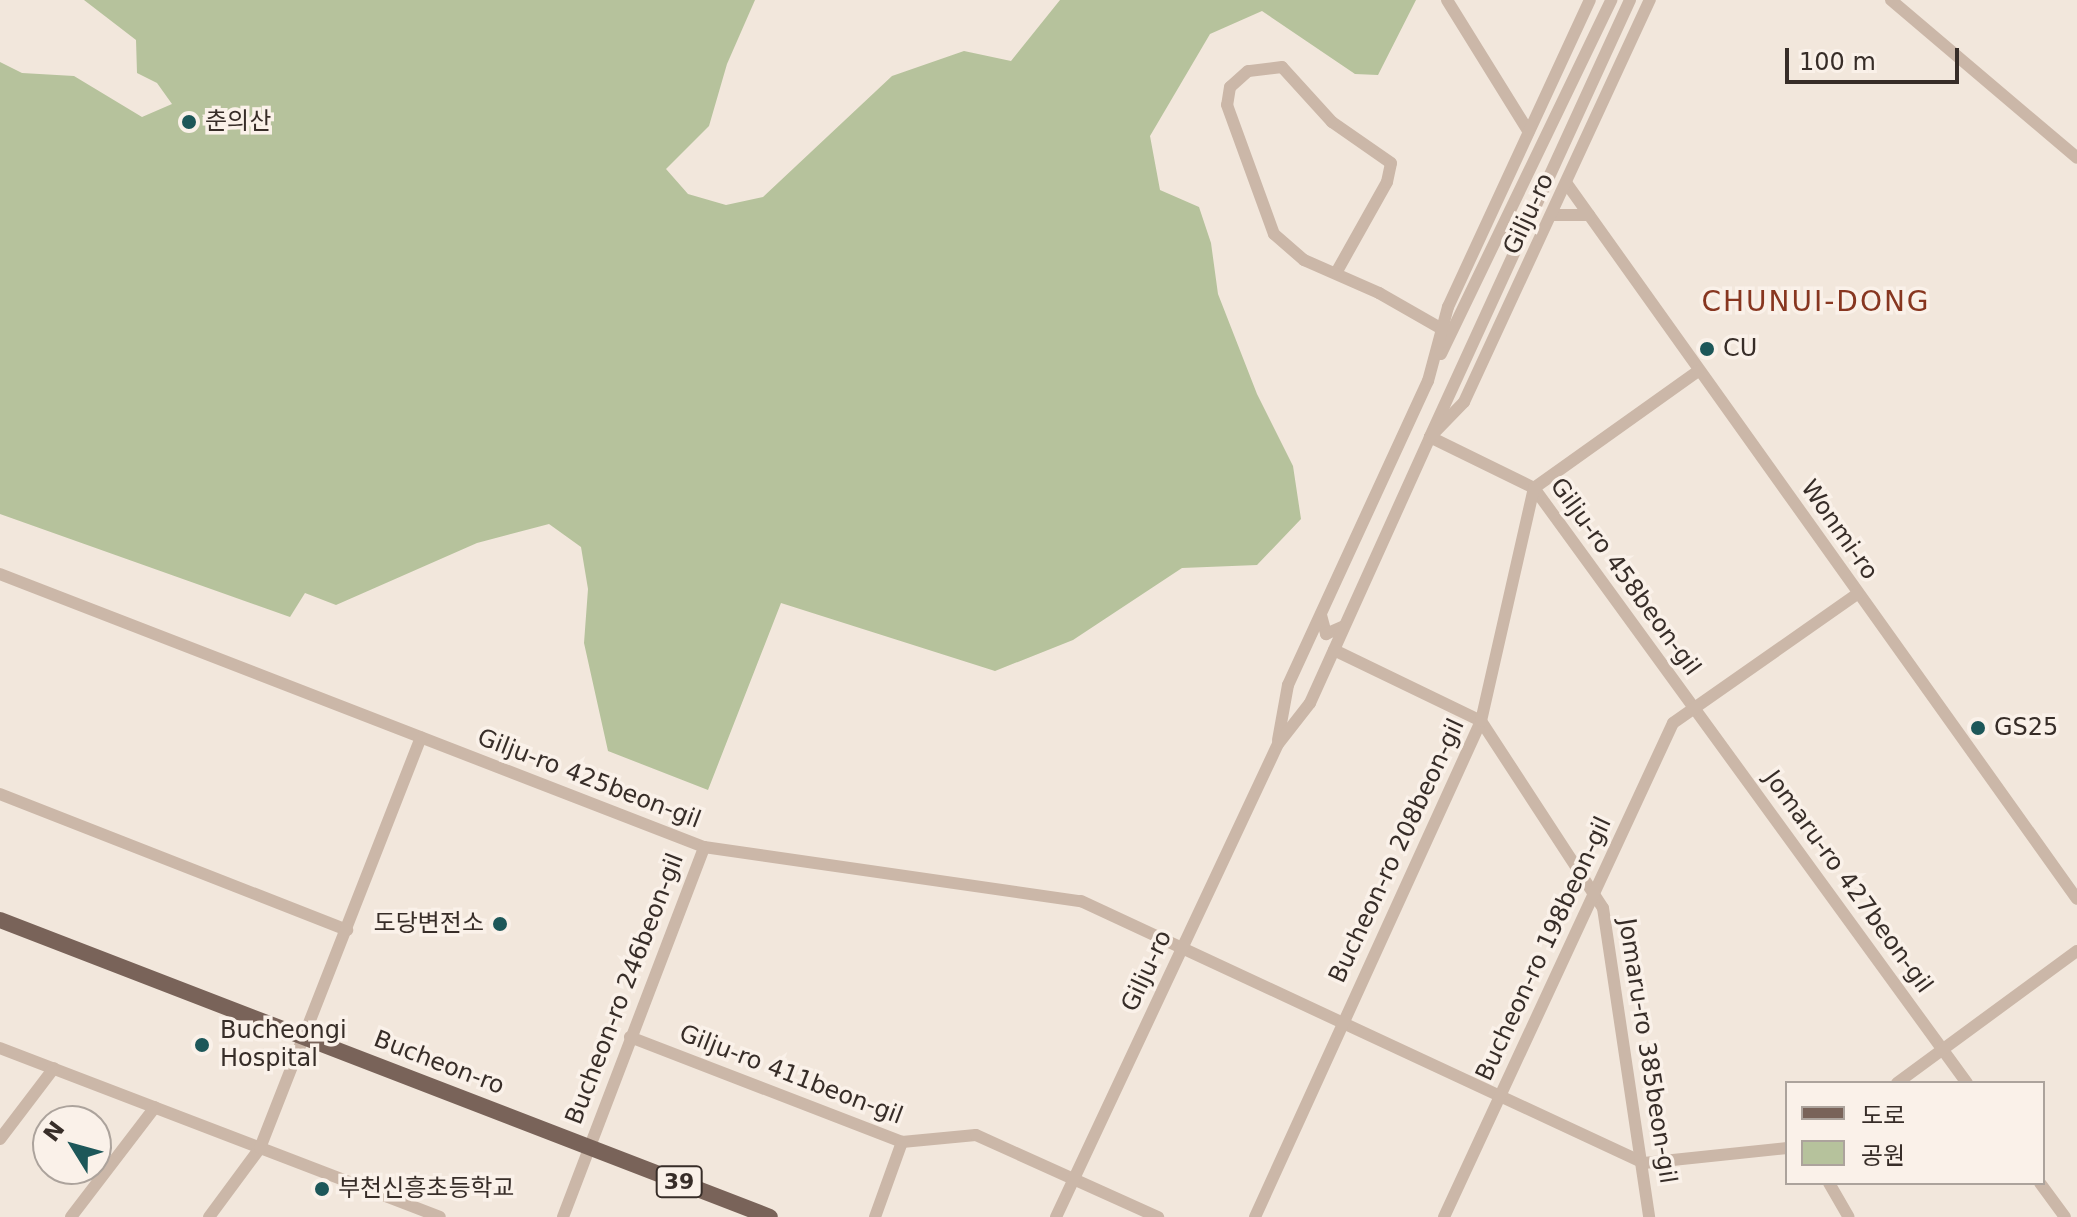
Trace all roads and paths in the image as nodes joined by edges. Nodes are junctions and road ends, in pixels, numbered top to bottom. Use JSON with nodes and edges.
{"nodes":[{"id":1,"x":1447,"y":0,"type":"edge"},
{"id":2,"x":1590,"y":0,"type":"edge"},
{"id":3,"x":1611,"y":0,"type":"edge"},
{"id":4,"x":1630,"y":0,"type":"edge"},
{"id":5,"x":1650,"y":0,"type":"edge"},
{"id":6,"x":1891,"y":0,"type":"edge"},
{"id":7,"x":1529,"y":132,"type":"junction"},
{"id":8,"x":2077,"y":158,"type":"edge"},
{"id":9,"x":1567,"y":184,"type":"junction"},
{"id":10,"x":1553,"y":215,"type":"junction"},
{"id":11,"x":1589,"y":215,"type":"junction"},
{"id":12,"x":1336,"y":273,"type":"junction"},
{"id":13,"x":1442,"y":329,"type":"junction"},
{"id":14,"x":1698,"y":371,"type":"junction"},
{"id":15,"x":1428,"y":381,"type":"junction"},
{"id":16,"x":1430,"y":437,"type":"junction"},
{"id":17,"x":1534,"y":488,"type":"junction"},
{"id":18,"x":0,"y":574,"type":"edge"},
{"id":19,"x":1857,"y":594,"type":"junction"},
{"id":20,"x":1322,"y":612,"type":"junction"},
{"id":21,"x":1345,"y":624,"type":"junction"},
{"id":22,"x":1334,"y":650,"type":"junction"},
{"id":23,"x":1693,"y":707,"type":"junction"},
{"id":24,"x":1481,"y":721,"type":"junction"},
{"id":25,"x":421,"y":737,"type":"junction"},
{"id":26,"x":1278,"y":744,"type":"junction"},
{"id":27,"x":0,"y":794,"type":"edge"},
{"id":28,"x":704,"y":847,"type":"junction"},
{"id":29,"x":1595,"y":893,"type":"junction"},
{"id":30,"x":2077,"y":899,"type":"edge"},
{"id":31,"x":0,"y":920,"type":"edge"},
{"id":32,"x":347,"y":930,"type":"junction"},
{"id":33,"x":1183,"y":946,"type":"junction"},
{"id":34,"x":2077,"y":951,"type":"edge"},
{"id":35,"x":1343,"y":1021,"type":"junction"},
{"id":36,"x":630,"y":1037,"type":"junction"},
{"id":37,"x":306,"y":1038,"type":"junction"},
{"id":38,"x":0,"y":1048,"type":"edge"},
{"id":39,"x":1944,"y":1050,"type":"junction"},
{"id":40,"x":54,"y":1068,"type":"junction"},
{"id":41,"x":1900,"y":1081,"type":"edge"},
{"id":42,"x":1966,"y":1081,"type":"edge"},
{"id":43,"x":1501,"y":1095,"type":"junction"},
{"id":44,"x":155,"y":1107,"type":"junction"},
{"id":45,"x":0,"y":1139,"type":"edge"},
{"id":46,"x":902,"y":1142,"type":"junction"},
{"id":47,"x":588,"y":1147,"type":"junction"},
{"id":48,"x":260,"y":1148,"type":"junction"},
{"id":49,"x":1785,"y":1148,"type":"edge"},
{"id":50,"x":1644,"y":1163,"type":"junction"},
{"id":51,"x":1074,"y":1179,"type":"junction"},
{"id":52,"x":1830,"y":1185,"type":"edge"},
{"id":53,"x":2041,"y":1185,"type":"edge"},
{"id":54,"x":71,"y":1217,"type":"edge"},
{"id":55,"x":209,"y":1217,"type":"edge"},
{"id":56,"x":440,"y":1217,"type":"edge"},
{"id":57,"x":563,"y":1217,"type":"edge"},
{"id":58,"x":770,"y":1217,"type":"edge"},
{"id":59,"x":875,"y":1217,"type":"edge"},
{"id":60,"x":1056,"y":1217,"type":"edge"},
{"id":61,"x":1158,"y":1217,"type":"edge"},
{"id":62,"x":1255,"y":1217,"type":"edge"},
{"id":63,"x":1444,"y":1217,"type":"edge"},
{"id":64,"x":1649,"y":1217,"type":"edge"},
{"id":65,"x":1849,"y":1217,"type":"edge"},
{"id":66,"x":2065,"y":1217,"type":"edge"}],
"edges":[{"from":1,"to":7,"type":"street"},
{"from":2,"to":7,"type":"street","name":"Gilju-ro"},
{"from":3,"to":15,"type":"street","name":"Gilju-ro"},
{"from":4,"to":16,"type":"street","name":"Gilju-ro"},
{"from":5,"to":9,"type":"street","name":"Gilju-ro"},
{"from":6,"to":8,"type":"street"},
{"from":7,"to":13,"type":"street","name":"Gilju-ro"},
{"from":9,"to":10,"type":"street","name":"Gilju-ro"},
{"from":9,"to":11,"type":"street","name":"Wonmi-ro"},
{"from":10,"to":11,"type":"street"},
{"from":10,"to":16,"type":"street","name":"Gilju-ro"},
{"from":11,"to":14,"type":"street","name":"Wonmi-ro"},
{"from":12,"to":12,"type":"street"},
{"from":12,"to":13,"type":"street"},
{"from":13,"to":15,"type":"street","name":"Gilju-ro"},
{"from":14,"to":17,"type":"street"},
{"from":14,"to":19,"type":"street","name":"Wonmi-ro"},
{"from":15,"to":20,"type":"street","name":"Gilju-ro"},
{"from":16,"to":17,"type":"street","name":"Gilju-ro 458beon-gil"},
{"from":16,"to":21,"type":"street","name":"Gilju-ro"},
{"from":17,"to":23,"type":"street","name":"Gilju-ro 458beon-gil"},
{"from":17,"to":24,"type":"street","name":"Bucheon-ro 208beon-gil"},
{"from":18,"to":25,"type":"street","name":"Gilju-ro 425beon-gil"},
{"from":19,"to":23,"type":"street","name":"Bucheon-ro 198beon-gil"},
{"from":19,"to":30,"type":"street","name":"Wonmi-ro"},
{"from":20,"to":21,"type":"street"},
{"from":20,"to":26,"type":"street","name":"Gilju-ro"},
{"from":21,"to":22,"type":"street","name":"Gilju-ro"},
{"from":22,"to":24,"type":"street"},
{"from":22,"to":26,"type":"street","name":"Gilju-ro"},
{"from":23,"to":29,"type":"street","name":"Bucheon-ro 198beon-gil"},
{"from":23,"to":39,"type":"street","name":"Jomaru-ro 427beon-gil"},
{"from":24,"to":29,"type":"street","name":"Jomaru-ro 385beon-gil"},
{"from":24,"to":35,"type":"street","name":"Bucheon-ro 208beon-gil"},
{"from":25,"to":28,"type":"street","name":"Gilju-ro 425beon-gil"},
{"from":25,"to":32,"type":"street"},
{"from":26,"to":33,"type":"street","name":"Gilju-ro"},
{"from":27,"to":32,"type":"street"},
{"from":28,"to":33,"type":"street","name":"Gilju-ro 425beon-gil"},
{"from":28,"to":36,"type":"street","name":"Bucheon-ro 246beon-gil"},
{"from":29,"to":43,"type":"street","name":"Bucheon-ro 198beon-gil"},
{"from":29,"to":50,"type":"street","name":"Jomaru-ro 385beon-gil"},
{"from":31,"to":37,"type":"main road","name":"Bucheon-ro","number":"39"},
{"from":32,"to":37,"type":"street"},
{"from":33,"to":35,"type":"street","name":"Gilju-ro 425beon-gil"},
{"from":33,"to":51,"type":"street","name":"Gilju-ro"},
{"from":34,"to":39,"type":"street"},
{"from":35,"to":43,"type":"street","name":"Gilju-ro 425beon-gil"},
{"from":35,"to":62,"type":"street","name":"Bucheon-ro 208beon-gil"},
{"from":36,"to":46,"type":"street","name":"Gilju-ro 411beon-gil"},
{"from":36,"to":47,"type":"street","name":"Bucheon-ro 246beon-gil"},
{"from":37,"to":47,"type":"main road","name":"Bucheon-ro","number":"39"},
{"from":37,"to":48,"type":"street"},
{"from":38,"to":40,"type":"street"},
{"from":39,"to":41,"type":"street"},
{"from":39,"to":42,"type":"street","name":"Jomaru-ro 427beon-gil"},
{"from":40,"to":44,"type":"street"},
{"from":40,"to":45,"type":"street"},
{"from":43,"to":50,"type":"street","name":"Gilju-ro 425beon-gil"},
{"from":43,"to":63,"type":"street","name":"Bucheon-ro 198beon-gil"},
{"from":44,"to":48,"type":"street"},
{"from":44,"to":54,"type":"street"},
{"from":46,"to":51,"type":"street","name":"Gilju-ro 411beon-gil"},
{"from":46,"to":59,"type":"street"},
{"from":47,"to":57,"type":"street","name":"Bucheon-ro 246beon-gil"},
{"from":47,"to":58,"type":"main road","name":"Bucheon-ro","number":"39"},
{"from":48,"to":55,"type":"street"},
{"from":48,"to":56,"type":"street"},
{"from":49,"to":50,"type":"street"},
{"from":50,"to":64,"type":"street","name":"Jomaru-ro 385beon-gil"},
{"from":51,"to":60,"type":"street","name":"Gilju-ro"},
{"from":51,"to":61,"type":"street","name":"Gilju-ro 411beon-gil"},
{"from":52,"to":65,"type":"street"},
{"from":53,"to":66,"type":"street"}]}
